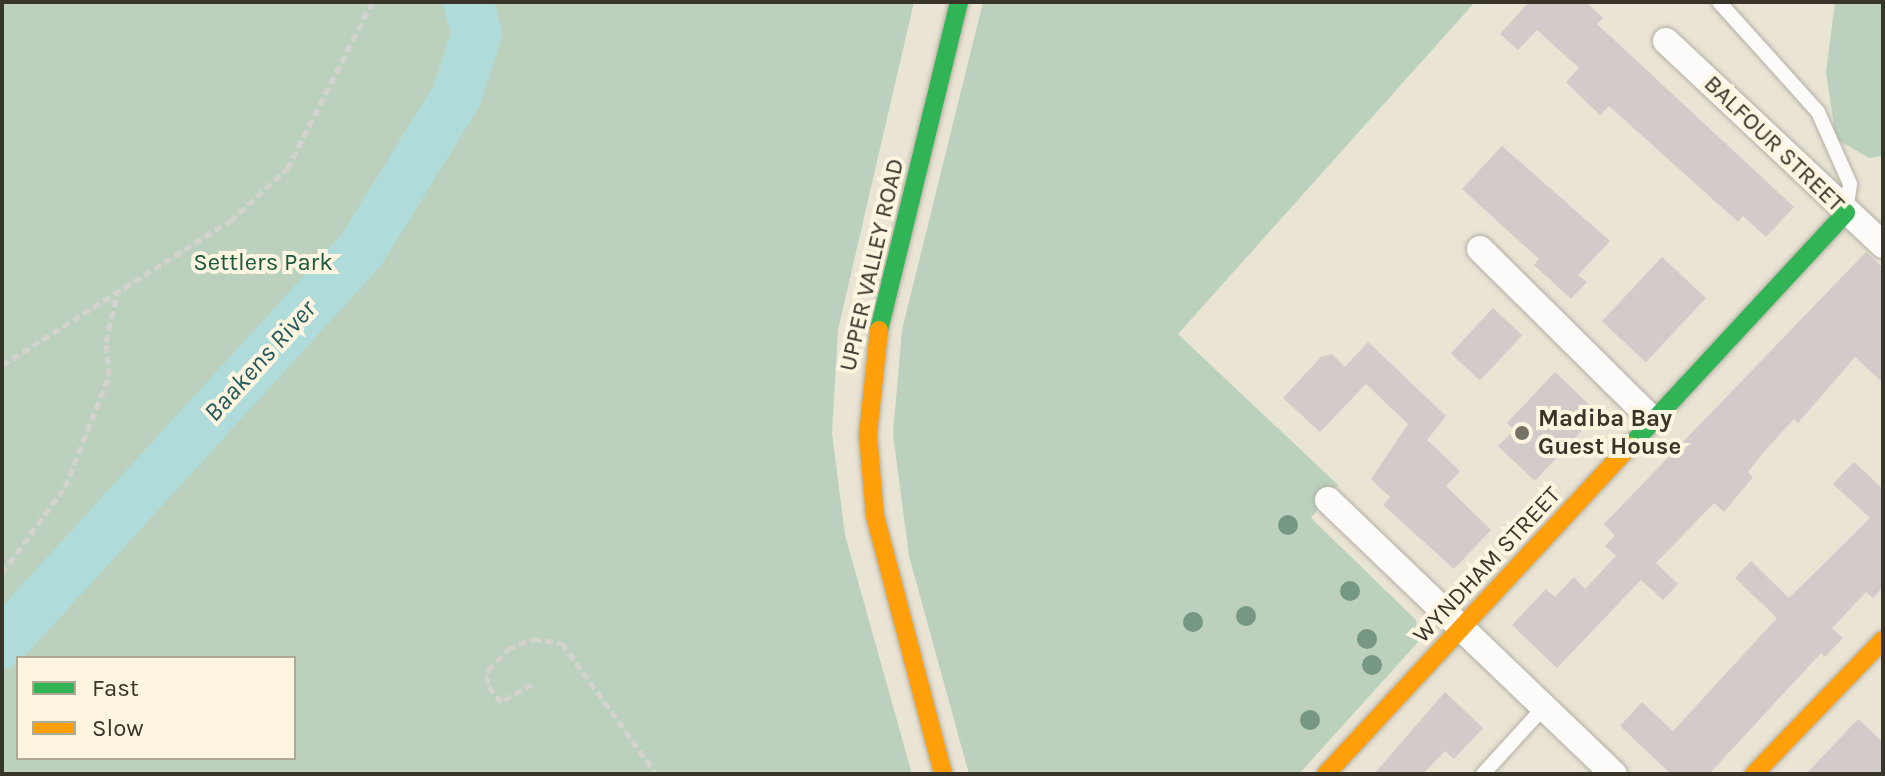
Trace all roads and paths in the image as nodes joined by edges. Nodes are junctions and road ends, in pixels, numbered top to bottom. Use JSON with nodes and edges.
{"nodes":[{"id":1,"x":372,"y":2,"type":"edge"},
{"id":2,"x":959,"y":2,"type":"edge"},
{"id":3,"x":1719,"y":2,"type":"edge"},
{"id":4,"x":1666,"y":41,"type":"dead end"},
{"id":5,"x":1846,"y":213,"type":"junction"},
{"id":6,"x":1883,"y":245,"type":"edge"},
{"id":7,"x":1480,"y":249,"type":"dead end"},
{"id":8,"x":117,"y":293,"type":"junction"},
{"id":9,"x":2,"y":365,"type":"edge"},
{"id":10,"x":1653,"y":420,"type":"junction"},
{"id":11,"x":1328,"y":500,"type":"dead end"},
{"id":12,"x":2,"y":573,"type":"edge"},
{"id":13,"x":1461,"y":627,"type":"junction"},
{"id":14,"x":1883,"y":640,"type":"edge"},
{"id":15,"x":532,"y":684,"type":"dead end"},
{"id":16,"x":1544,"y":707,"type":"junction"},
{"id":17,"x":656,"y":774,"type":"edge"},
{"id":18,"x":943,"y":774,"type":"edge"},
{"id":19,"x":1326,"y":774,"type":"edge"},
{"id":20,"x":1483,"y":774,"type":"edge"},
{"id":21,"x":1614,"y":774,"type":"edge"},
{"id":22,"x":1754,"y":774,"type":"edge"}],
"edges":[{"from":1,"to":8,"type":"path"},
{"from":2,"to":18,"type":"street","name":"UPPER VALLEY ROAD"},
{"from":3,"to":5,"type":"lane"},
{"from":4,"to":5,"type":"street","name":"BALFOUR STREET"},
{"from":5,"to":6,"type":"street","name":"BALFOUR STREET"},
{"from":5,"to":10,"type":"street","name":"WYNDHAM STREET"},
{"from":7,"to":10,"type":"street"},
{"from":8,"to":9,"type":"path"},
{"from":8,"to":12,"type":"path"},
{"from":10,"to":13,"type":"street","name":"WYNDHAM STREET"},
{"from":11,"to":13,"type":"street"},
{"from":13,"to":16,"type":"street"},
{"from":13,"to":19,"type":"street","name":"WYNDHAM STREET"},
{"from":14,"to":22,"type":"street"},
{"from":15,"to":17,"type":"path"},
{"from":16,"to":20,"type":"lane"},
{"from":16,"to":21,"type":"street"}]}
